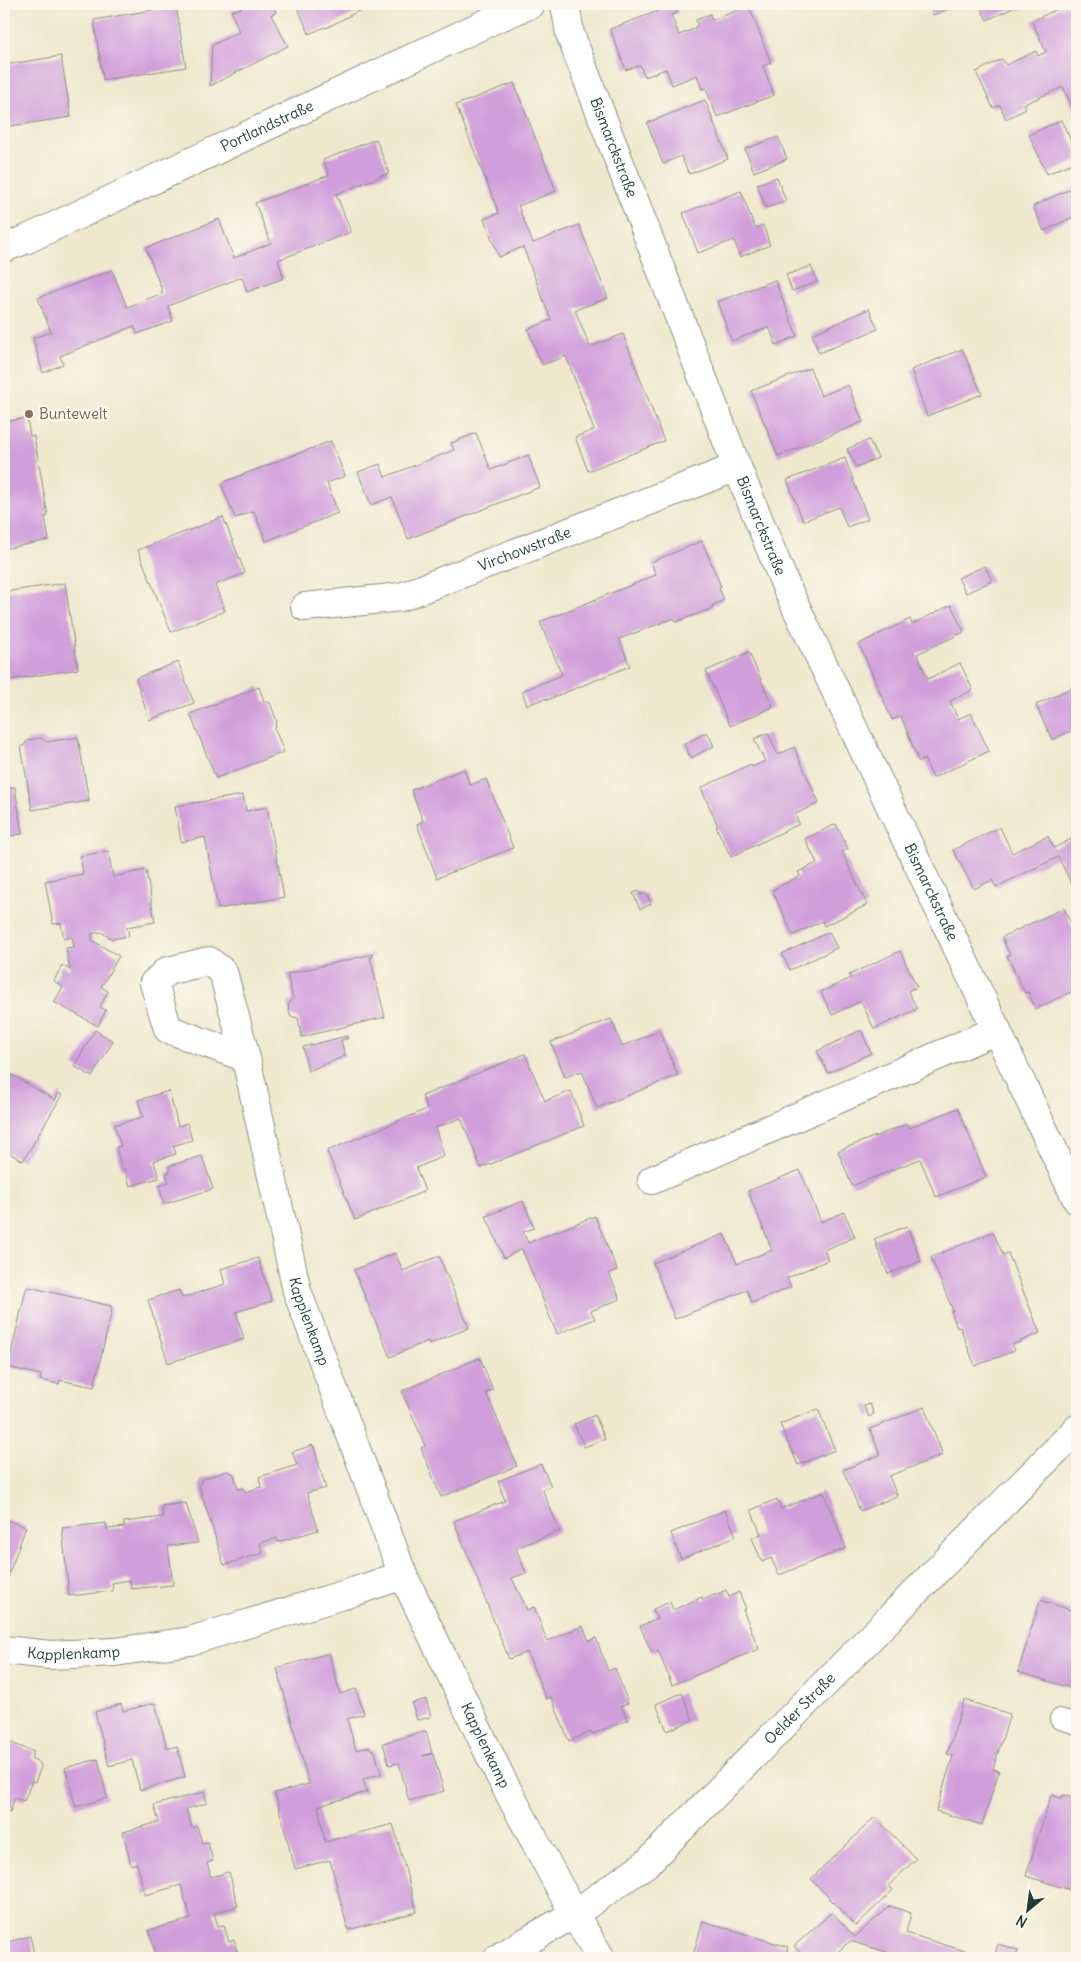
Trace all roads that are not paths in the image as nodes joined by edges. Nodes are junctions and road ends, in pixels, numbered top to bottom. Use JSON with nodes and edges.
{"nodes":[{"id":1,"x":531,"y":4,"type":"edge"},
{"id":2,"x":565,"y":4,"type":"edge"},
{"id":3,"x":4,"y":248,"type":"edge"},
{"id":4,"x":737,"y":467,"type":"junction"},
{"id":5,"x":305,"y":606,"type":"dead end"},
{"id":6,"x":997,"y":1030,"type":"junction"},
{"id":7,"x":246,"y":1058,"type":"dead end"},
{"id":8,"x":652,"y":1180,"type":"dead end"},
{"id":9,"x":1077,"y":1200,"type":"edge"},
{"id":10,"x":1077,"y":1429,"type":"edge"},
{"id":11,"x":403,"y":1575,"type":"junction"},
{"id":12,"x":4,"y":1650,"type":"edge"},
{"id":13,"x":574,"y":1914,"type":"junction"},
{"id":14,"x":498,"y":1958,"type":"edge"},
{"id":15,"x":601,"y":1958,"type":"edge"}],
"edges":[{"from":1,"to":3,"type":"street","name":"Portlandstraße"},
{"from":2,"to":4,"type":"street","name":"Bismarckstraße"},
{"from":4,"to":5,"type":"street","name":"Virchowstraße"},
{"from":4,"to":6,"type":"street","name":"Bismarckstraße"},
{"from":6,"to":8,"type":"street"},
{"from":6,"to":9,"type":"street","name":"Bismarckstraße"},
{"from":7,"to":11,"type":"street","name":"Kapplenkamp"},
{"from":10,"to":13,"type":"street","name":"Oelder Straße"},
{"from":11,"to":12,"type":"street","name":"Kapplenkamp"},
{"from":11,"to":13,"type":"street","name":"Kapplenkamp"},
{"from":13,"to":14,"type":"street","name":"Oelder Straße"},
{"from":13,"to":15,"type":"street","name":"Kapplenkamp"}]}
